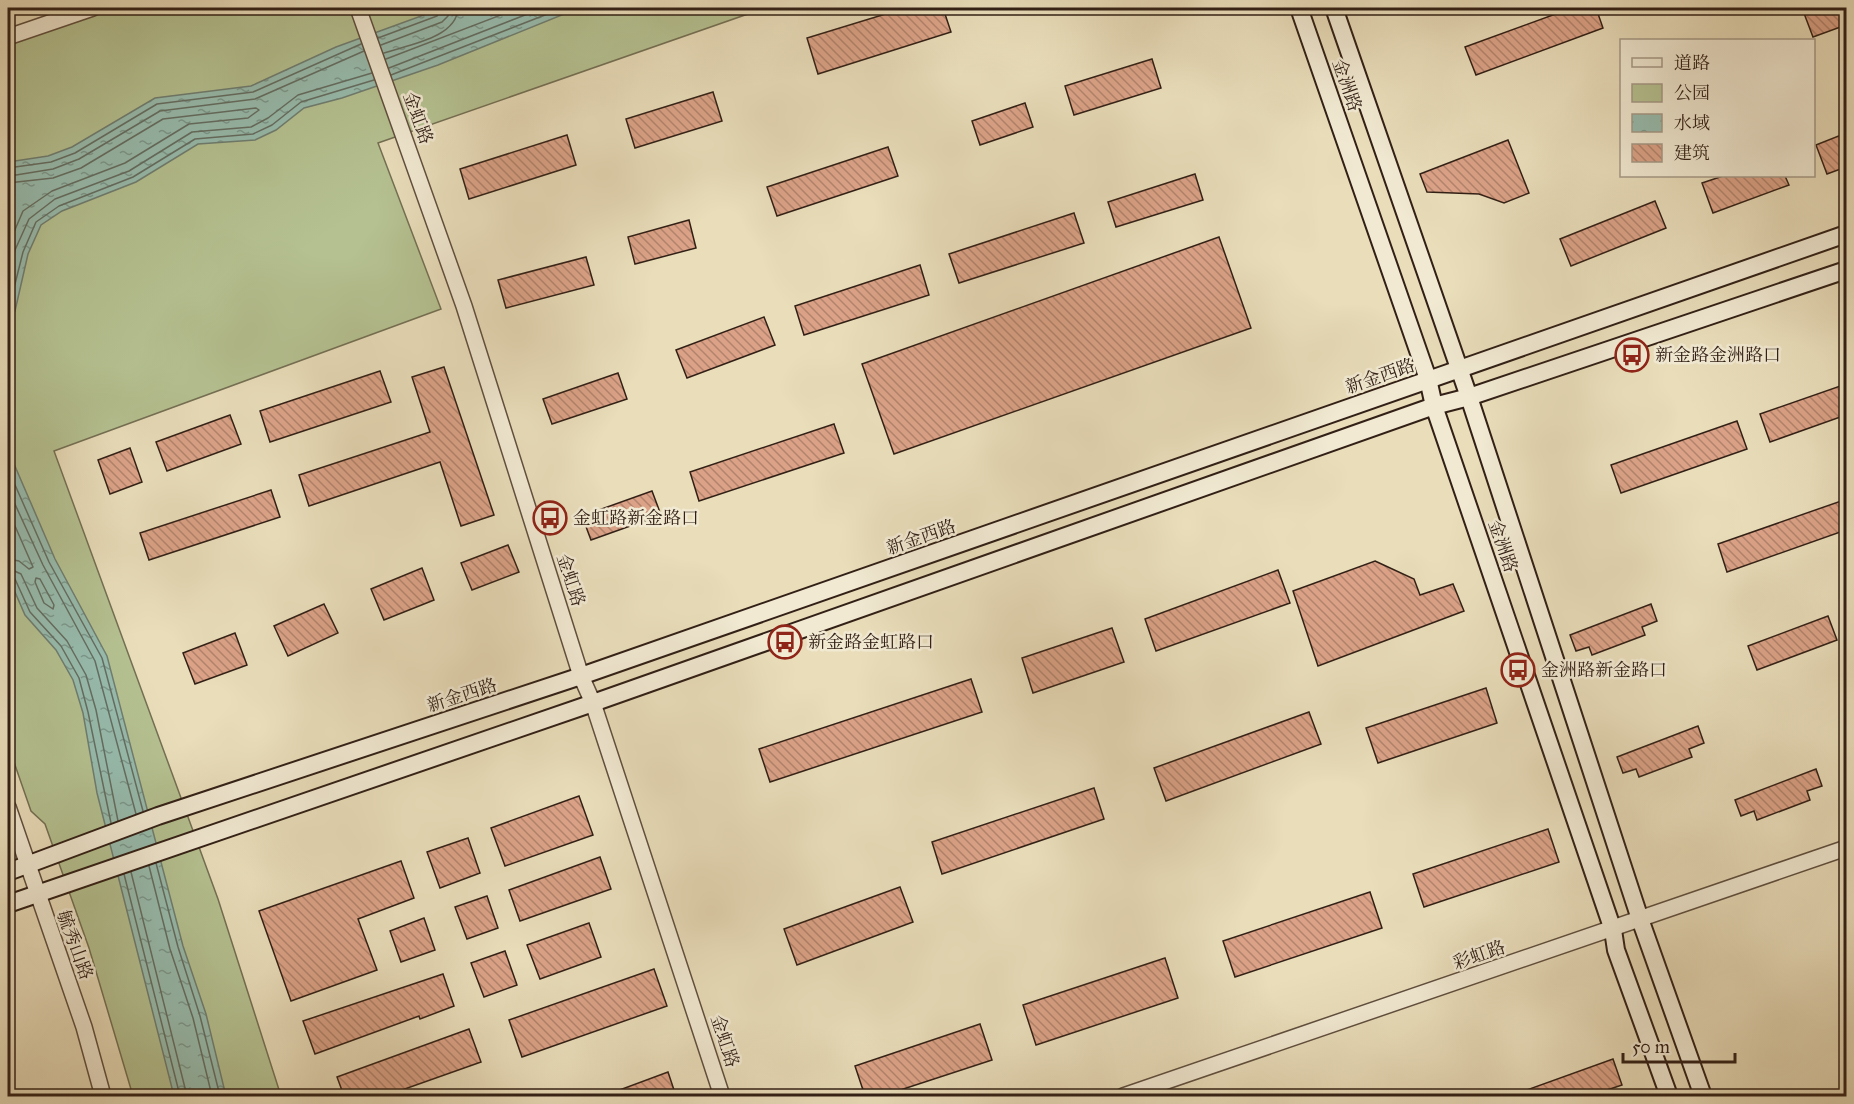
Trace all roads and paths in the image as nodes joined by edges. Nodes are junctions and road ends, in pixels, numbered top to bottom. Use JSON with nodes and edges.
{"nodes":[{"id":1,"x":93,"y":8,"type":"edge"},
{"id":2,"x":358,"y":8,"type":"edge"},
{"id":3,"x":1299,"y":8,"type":"edge"},
{"id":4,"x":1334,"y":8,"type":"edge"},
{"id":5,"x":8,"y":37,"type":"edge"},
{"id":6,"x":1846,"y":234,"type":"edge"},
{"id":7,"x":1846,"y":270,"type":"edge"},
{"id":8,"x":1459,"y":369,"type":"junction"},
{"id":9,"x":1428,"y":380,"type":"junction"},
{"id":10,"x":1469,"y":397,"type":"junction"},
{"id":11,"x":1434,"y":406,"type":"junction"},
{"id":12,"x":581,"y":676,"type":"junction"},
{"id":13,"x":593,"y":703,"type":"junction"},
{"id":14,"x":8,"y":807,"type":"edge"},
{"id":15,"x":1846,"y":848,"type":"edge"},
{"id":16,"x":28,"y":864,"type":"junction"},
{"id":17,"x":8,"y":872,"type":"edge"},
{"id":18,"x":37,"y":894,"type":"junction"},
{"id":19,"x":8,"y":904,"type":"edge"},
{"id":20,"x":1640,"y":918,"type":"junction"},
{"id":21,"x":1613,"y":930,"type":"junction"},
{"id":22,"x":103,"y":1096,"type":"edge"},
{"id":23,"x":723,"y":1096,"type":"edge"},
{"id":24,"x":1124,"y":1096,"type":"edge"},
{"id":25,"x":1669,"y":1096,"type":"edge"},
{"id":26,"x":1702,"y":1096,"type":"edge"}],
"edges":[{"from":1,"to":5,"type":"street"},
{"from":2,"to":12,"type":"street","name":"金虹路"},
{"from":3,"to":9,"type":"main road","name":"金洲路"},
{"from":4,"to":8,"type":"main road","name":"金洲路"},
{"from":6,"to":8,"type":"main road","name":"新金西路"},
{"from":7,"to":10,"type":"main road"},
{"from":8,"to":9,"type":"main road","name":"新金西路"},
{"from":8,"to":10,"type":"main road","name":"金洲路"},
{"from":9,"to":11,"type":"main road","name":"金洲路"},
{"from":9,"to":12,"type":"main road","name":"新金西路"},
{"from":10,"to":11,"type":"main road"},
{"from":10,"to":20,"type":"main road","name":"金洲路"},
{"from":11,"to":13,"type":"main road"},
{"from":11,"to":21,"type":"main road","name":"金洲路"},
{"from":12,"to":13,"type":"street","name":"金虹路"},
{"from":12,"to":16,"type":"main road","name":"新金西路"},
{"from":13,"to":18,"type":"main road"},
{"from":13,"to":23,"type":"street","name":"金虹路"},
{"from":14,"to":16,"type":"street","name":"毓秀山路"},
{"from":15,"to":20,"type":"street","name":"彩虹路"},
{"from":16,"to":17,"type":"main road","name":"新金西路"},
{"from":16,"to":18,"type":"street","name":"毓秀山路"},
{"from":18,"to":19,"type":"main road"},
{"from":18,"to":22,"type":"street","name":"毓秀山路"},
{"from":20,"to":21,"type":"street","name":"彩虹路"},
{"from":20,"to":26,"type":"main road","name":"金洲路"},
{"from":21,"to":24,"type":"street","name":"彩虹路"},
{"from":21,"to":25,"type":"main road","name":"金洲路"}]}
